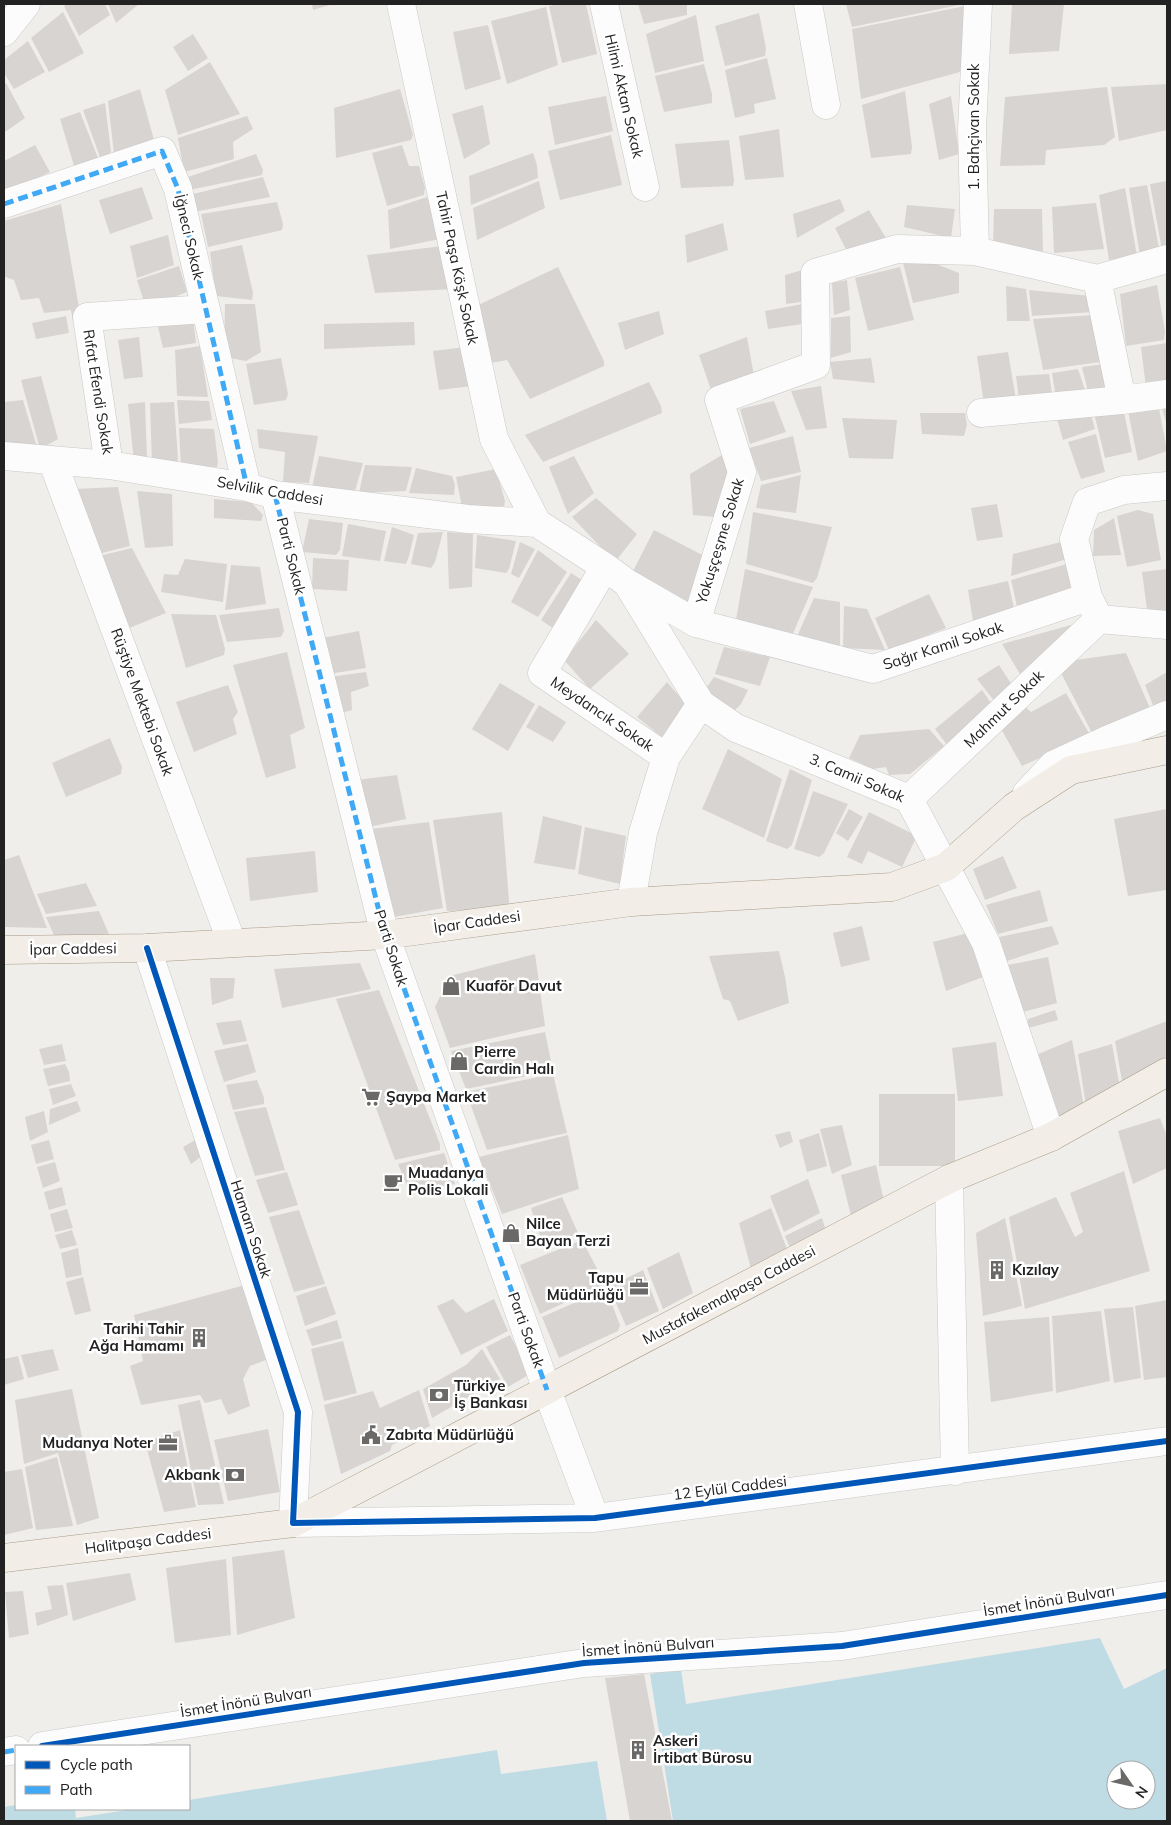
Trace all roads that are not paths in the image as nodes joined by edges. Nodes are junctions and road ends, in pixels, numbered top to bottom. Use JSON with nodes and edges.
{"nodes":[{"id":1,"x":26,"y":4,"type":"edge"},
{"id":2,"x":401,"y":4,"type":"edge"},
{"id":3,"x":604,"y":4,"type":"edge"},
{"id":4,"x":808,"y":4,"type":"edge"},
{"id":5,"x":978,"y":4,"type":"edge"},
{"id":6,"x":4,"y":32,"type":"edge"},
{"id":7,"x":826,"y":105,"type":"dead end"},
{"id":8,"x":645,"y":187,"type":"dead end"},
{"id":9,"x":4,"y":204,"type":"edge"},
{"id":10,"x":974,"y":250,"type":"junction"},
{"id":11,"x":1167,"y":259,"type":"edge"},
{"id":12,"x":1097,"y":279,"type":"junction"},
{"id":13,"x":206,"y":309,"type":"junction"},
{"id":14,"x":1167,"y":394,"type":"edge"},
{"id":15,"x":1122,"y":400,"type":"junction"},
{"id":16,"x":980,"y":413,"type":"dead end"},
{"id":17,"x":4,"y":456,"type":"edge"},
{"id":18,"x":52,"y":460,"type":"junction"},
{"id":19,"x":109,"y":465,"type":"junction"},
{"id":20,"x":1167,"y":486,"type":"edge"},
{"id":21,"x":247,"y":487,"type":"junction"},
{"id":22,"x":275,"y":494,"type":"junction"},
{"id":23,"x":537,"y":523,"type":"junction"},
{"id":24,"x":605,"y":567,"type":"junction"},
{"id":25,"x":627,"y":583,"type":"junction"},
{"id":26,"x":1093,"y":608,"type":"junction"},
{"id":27,"x":696,"y":623,"type":"junction"},
{"id":28,"x":1167,"y":625,"type":"edge"},
{"id":29,"x":701,"y":704,"type":"junction"},
{"id":30,"x":1167,"y":715,"type":"edge"},
{"id":31,"x":1167,"y":750,"type":"edge"},
{"id":32,"x":666,"y":756,"type":"junction"},
{"id":33,"x":909,"y":799,"type":"junction"},
{"id":34,"x":1014,"y":807,"type":"junction"},
{"id":35,"x":946,"y":866,"type":"junction"},
{"id":36,"x":631,"y":902,"type":"junction"},
{"id":37,"x":385,"y":935,"type":"junction"},
{"id":38,"x":232,"y":944,"type":"junction"},
{"id":39,"x":147,"y":948,"type":"junction"},
{"id":40,"x":4,"y":950,"type":"edge"},
{"id":41,"x":1167,"y":1072,"type":"edge"},
{"id":42,"x":1051,"y":1137,"type":"junction"},
{"id":43,"x":949,"y":1179,"type":"junction"},
{"id":44,"x":547,"y":1390,"type":"junction"},
{"id":45,"x":1167,"y":1441,"type":"edge"},
{"id":46,"x":955,"y":1471,"type":"junction"},
{"id":47,"x":595,"y":1518,"type":"junction"},
{"id":48,"x":293,"y":1524,"type":"junction"},
{"id":49,"x":4,"y":1558,"type":"edge"},
{"id":50,"x":1167,"y":1595,"type":"edge"},
{"id":51,"x":49,"y":1745,"type":"edge"}],
"edges":[{"from":1,"to":6,"type":"street"},
{"from":2,"to":23,"type":"street","name":"Tahir Paşa Köşk Sokak"},
{"from":3,"to":8,"type":"street","name":"Hilmi Aktan Sokak"},
{"from":4,"to":7,"type":"street"},
{"from":5,"to":10,"type":"street","name":"1. Bahçivan Sokak"},
{"from":9,"to":13,"type":"street","name":"İğneci Sokak"},
{"from":10,"to":12,"type":"street"},
{"from":10,"to":27,"type":"street","name":"Yokuşçeşme Sokak"},
{"from":11,"to":12,"type":"street"},
{"from":12,"to":15,"type":"street"},
{"from":13,"to":19,"type":"street","name":"Rıfat Efendi Sokak"},
{"from":13,"to":21,"type":"street","name":"İğneci Sokak"},
{"from":14,"to":15,"type":"street"},
{"from":15,"to":16,"type":"street"},
{"from":17,"to":18,"type":"street","name":"Selvilik Caddesi"},
{"from":18,"to":19,"type":"street","name":"Selvilik Caddesi"},
{"from":18,"to":38,"type":"street","name":"Rüştiye Mektebi Sokak"},
{"from":19,"to":21,"type":"street","name":"Selvilik Caddesi"},
{"from":20,"to":26,"type":"street"},
{"from":21,"to":22,"type":"street","name":"Selvilik Caddesi"},
{"from":22,"to":23,"type":"street","name":"Selvilik Caddesi"},
{"from":22,"to":37,"type":"street","name":"Parti Sokak"},
{"from":23,"to":24,"type":"street","name":"3. Camii Sokak"},
{"from":24,"to":25,"type":"street","name":"3. Camii Sokak"},
{"from":24,"to":32,"type":"street","name":"Meydancık Sokak"},
{"from":25,"to":27,"type":"street","name":"Sağır Kamil Sokak"},
{"from":25,"to":29,"type":"street","name":"3. Camii Sokak"},
{"from":26,"to":27,"type":"street","name":"Sağır Kamil Sokak"},
{"from":26,"to":28,"type":"street","name":"Sağır Kamil Sokak"},
{"from":26,"to":33,"type":"street","name":"Mahmut Sokak"},
{"from":29,"to":32,"type":"street","name":"Meydancık Sokak"},
{"from":29,"to":33,"type":"street","name":"3. Camii Sokak"},
{"from":30,"to":34,"type":"street"},
{"from":31,"to":34,"type":"main road","name":"İpar Caddesi"},
{"from":32,"to":36,"type":"street","name":"Meydancık Sokak"},
{"from":33,"to":35,"type":"street","name":"3. Camii Sokak"},
{"from":34,"to":35,"type":"main road","name":"İpar Caddesi"},
{"from":35,"to":36,"type":"main road","name":"İpar Caddesi"},
{"from":35,"to":42,"type":"street","name":"3. Camii Sokak"},
{"from":36,"to":37,"type":"main road","name":"İpar Caddesi"},
{"from":37,"to":38,"type":"main road","name":"İpar Caddesi"},
{"from":37,"to":44,"type":"street","name":"Parti Sokak"},
{"from":38,"to":39,"type":"main road","name":"İpar Caddesi"},
{"from":39,"to":40,"type":"main road","name":"İpar Caddesi"},
{"from":39,"to":48,"type":"street","name":"Hamam Sokak"},
{"from":41,"to":42,"type":"main road","name":"Mustafakemalpaşa Caddesi"},
{"from":42,"to":43,"type":"main road","name":"Mustafakemalpaşa Caddesi"},
{"from":43,"to":44,"type":"main road","name":"Mustafakemalpaşa Caddesi"},
{"from":43,"to":46,"type":"street"},
{"from":44,"to":47,"type":"street","name":"Parti Sokak"},
{"from":44,"to":48,"type":"main road","name":"Mustafakemalpaşa Caddesi"},
{"from":45,"to":46,"type":"street","name":"12 Eylül Caddesi"},
{"from":46,"to":47,"type":"street","name":"12 Eylül Caddesi"},
{"from":47,"to":48,"type":"street","name":"12 Eylül Caddesi"},
{"from":48,"to":49,"type":"main road","name":"Halitpaşa Caddesi"},
{"from":50,"to":51,"type":"street","name":"İsmet İnönü Bulvarı"}]}
